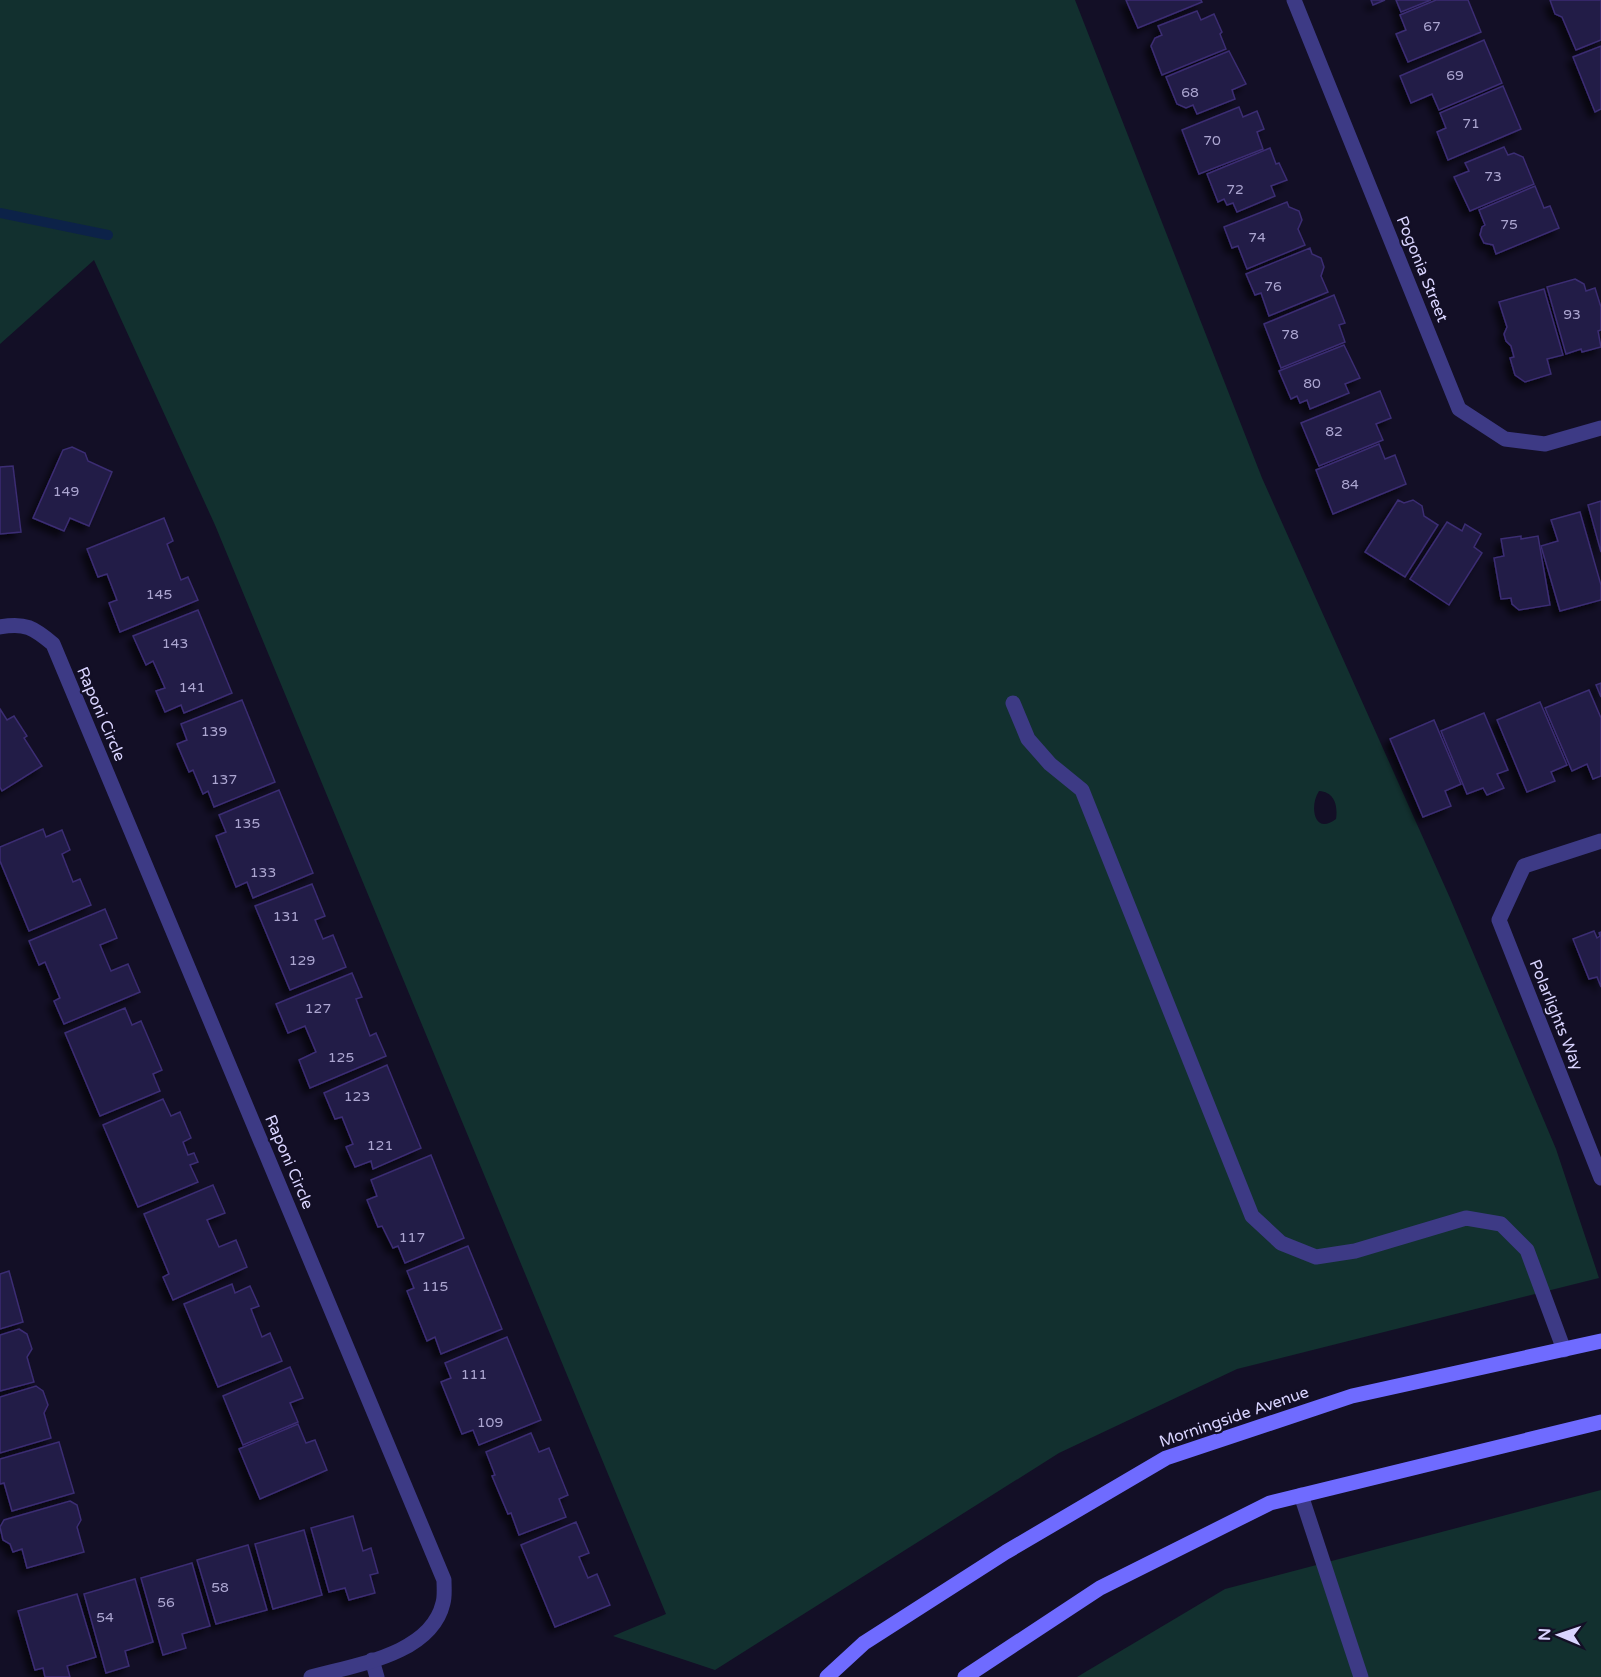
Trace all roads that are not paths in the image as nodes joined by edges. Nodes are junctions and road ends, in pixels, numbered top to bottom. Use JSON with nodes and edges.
{"nodes":[{"id":1,"x":1294,"y":0,"type":"edge"},
{"id":2,"x":1601,"y":428,"type":"edge"},
{"id":3,"x":0,"y":627,"type":"edge"},
{"id":4,"x":1013,"y":703,"type":"dead end"},
{"id":5,"x":1601,"y":841,"type":"edge"},
{"id":6,"x":1601,"y":1178,"type":"edge"},
{"id":7,"x":1601,"y":1341,"type":"edge"},
{"id":8,"x":1564,"y":1350,"type":"junction"},
{"id":9,"x":1601,"y":1422,"type":"edge"},
{"id":10,"x":1301,"y":1495,"type":"junction"},
{"id":11,"x":372,"y":1660,"type":"junction"},
{"id":12,"x":311,"y":1677,"type":"edge"},
{"id":13,"x":378,"y":1677,"type":"edge"},
{"id":14,"x":827,"y":1677,"type":"edge"},
{"id":15,"x":965,"y":1677,"type":"edge"},
{"id":16,"x":1361,"y":1677,"type":"edge"}],
"edges":[{"from":1,"to":2,"type":"street","name":"Pogonia Street"},
{"from":3,"to":11,"type":"street","name":"Raponi Circle"},
{"from":4,"to":8,"type":"street"},
{"from":5,"to":6,"type":"street","name":"Polarlights Way"},
{"from":7,"to":8,"type":"main road","name":"Morningside Avenue"},
{"from":8,"to":14,"type":"main road","name":"Morningside Avenue"},
{"from":9,"to":10,"type":"main road"},
{"from":10,"to":15,"type":"main road"},
{"from":10,"to":16,"type":"street"},
{"from":11,"to":12,"type":"street","name":"Raponi Circle"},
{"from":11,"to":13,"type":"street"}]}
